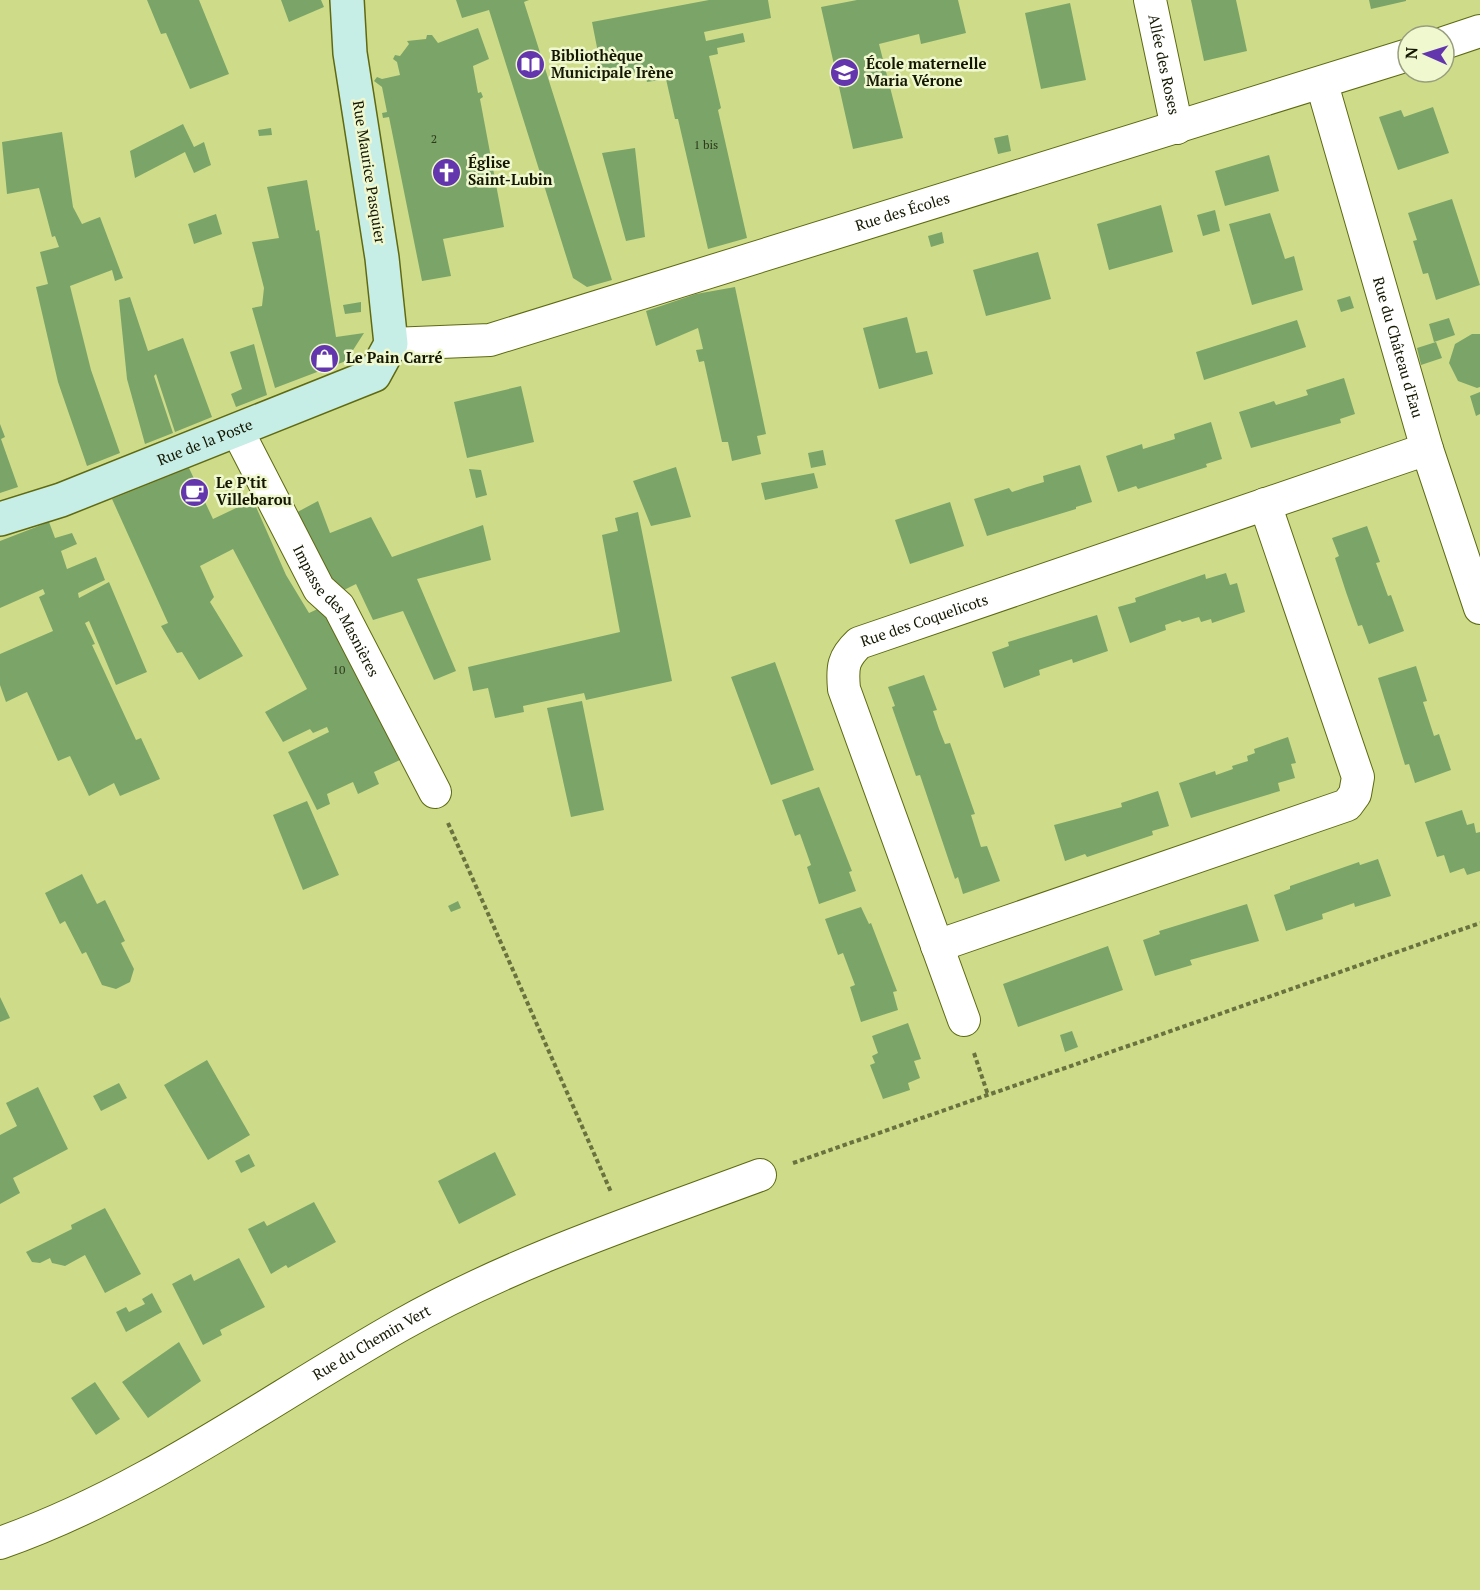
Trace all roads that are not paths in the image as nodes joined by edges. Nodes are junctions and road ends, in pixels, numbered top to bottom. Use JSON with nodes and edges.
{"nodes":[{"id":1,"x":347,"y":0,"type":"edge"},
{"id":2,"x":1150,"y":0,"type":"edge"},
{"id":3,"x":1480,"y":32,"type":"edge"},
{"id":4,"x":1456,"y":39,"type":"edge"},
{"id":5,"x":1396,"y":59,"type":"edge"},
{"id":6,"x":1322,"y":84,"type":"junction"},
{"id":7,"x":1177,"y":128,"type":"junction"},
{"id":8,"x":391,"y":344,"type":"junction"},
{"id":9,"x":237,"y":430,"type":"junction"},
{"id":10,"x":1427,"y":449,"type":"junction"},
{"id":11,"x":1265,"y":504,"type":"junction"},
{"id":12,"x":0,"y":519,"type":"edge"},
{"id":13,"x":1480,"y":608,"type":"edge"},
{"id":14,"x":435,"y":792,"type":"road end"},
{"id":15,"x":937,"y":946,"type":"junction"},
{"id":16,"x":964,"y":1020,"type":"road end"},
{"id":17,"x":760,"y":1175,"type":"road end"},
{"id":18,"x":0,"y":1543,"type":"edge"}],
"edges":[{"from":1,"to":8,"type":"street","name":"Rue Maurice Pasquier"},
{"from":2,"to":7,"type":"street","name":"Allée des Roses"},
{"from":3,"to":4,"type":"street"},
{"from":5,"to":6,"type":"street","name":"Rue des Écoles"},
{"from":6,"to":7,"type":"street","name":"Rue des Écoles"},
{"from":6,"to":10,"type":"street","name":"Rue du Château d'Eau"},
{"from":7,"to":8,"type":"street","name":"Rue des Écoles"},
{"from":8,"to":9,"type":"street","name":"Rue de la Poste"},
{"from":9,"to":12,"type":"street","name":"Rue de la Poste"},
{"from":9,"to":14,"type":"street","name":"Impasse des Masnières"},
{"from":10,"to":11,"type":"street","name":"Rue des Coquelicots"},
{"from":10,"to":13,"type":"street","name":"Rue du Château d'Eau"},
{"from":11,"to":15,"type":"street"},
{"from":11,"to":15,"type":"street","name":"Rue des Coquelicots"},
{"from":15,"to":16,"type":"street","name":"Rue des Coquelicots"},
{"from":17,"to":18,"type":"street","name":"Rue du Chemin Vert"}]}
